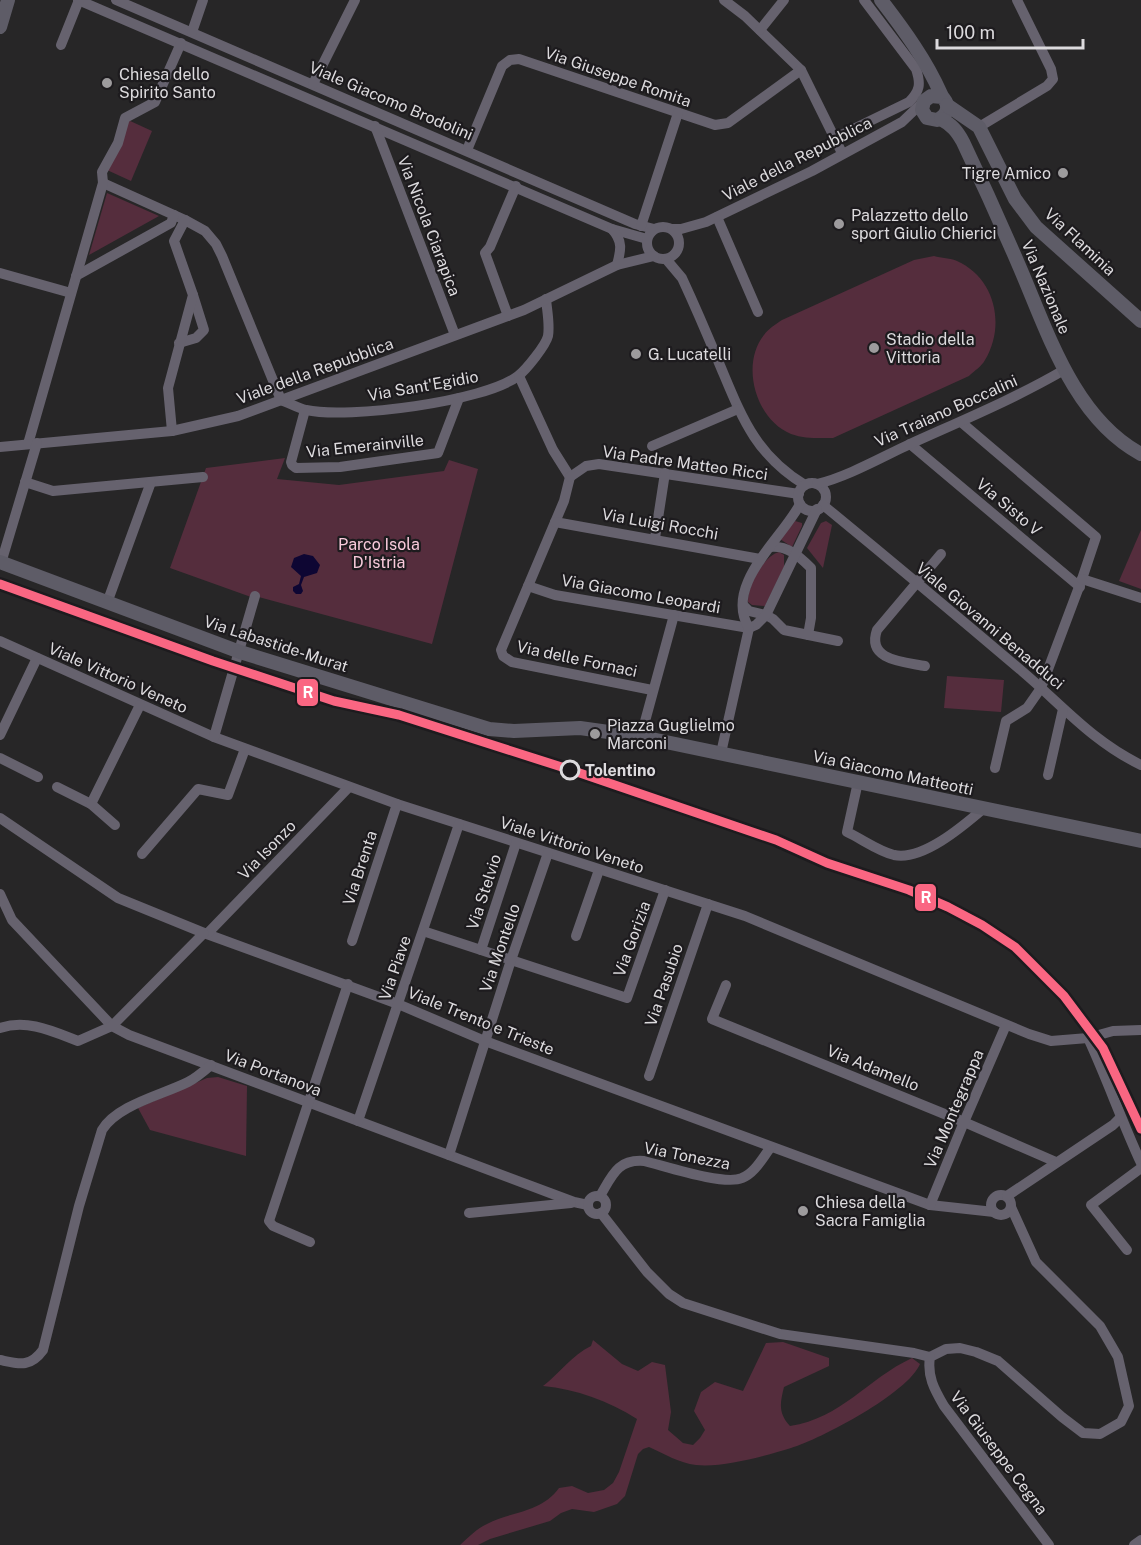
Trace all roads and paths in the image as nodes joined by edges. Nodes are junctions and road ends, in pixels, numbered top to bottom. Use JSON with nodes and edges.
{"nodes":[{"id":1,"x":8,"y":0,"type":"edge"},
{"id":2,"x":79,"y":0,"type":"edge"},
{"id":3,"x":116,"y":0,"type":"edge"},
{"id":4,"x":203,"y":0,"type":"edge"},
{"id":5,"x":355,"y":0,"type":"edge"},
{"id":6,"x":724,"y":0,"type":"edge"},
{"id":7,"x":784,"y":0,"type":"edge"},
{"id":8,"x":864,"y":0,"type":"edge"},
{"id":9,"x":881,"y":0,"type":"edge"},
{"id":10,"x":1017,"y":0,"type":"edge"},
{"id":11,"x":0,"y":27,"type":"edge"},
{"id":12,"x":760,"y":30,"type":"junction"},
{"id":13,"x":192,"y":32,"type":"junction"},
{"id":14,"x":181,"y":43,"type":"junction"},
{"id":15,"x":61,"y":45,"type":"dead end"},
{"id":16,"x":801,"y":70,"type":"junction"},
{"id":17,"x":313,"y":84,"type":"junction"},
{"id":18,"x":936,"y":108,"type":"junction"},
{"id":19,"x":678,"y":113,"type":"junction"},
{"id":20,"x":902,"y":122,"type":"junction"},
{"id":21,"x":973,"y":124,"type":"junction"},
{"id":22,"x":375,"y":126,"type":"junction"},
{"id":23,"x":836,"y":138,"type":"junction"},
{"id":24,"x":467,"y":150,"type":"junction"},
{"id":25,"x":842,"y":153,"type":"junction"},
{"id":26,"x":103,"y":183,"type":"junction"},
{"id":27,"x":516,"y":186,"type":"junction"},
{"id":28,"x":174,"y":215,"type":"junction"},
{"id":29,"x":717,"y":217,"type":"junction"},
{"id":30,"x":185,"y":220,"type":"junction"},
{"id":31,"x":706,"y":222,"type":"junction"},
{"id":32,"x":641,"y":226,"type":"junction"},
{"id":33,"x":612,"y":229,"type":"junction"},
{"id":34,"x":654,"y":229,"type":"junction"},
{"id":35,"x":672,"y":229,"type":"junction"},
{"id":36,"x":647,"y":243,"type":"junction"},
{"id":37,"x":679,"y":247,"type":"junction"},
{"id":38,"x":654,"y":256,"type":"junction"},
{"id":39,"x":666,"y":259,"type":"junction"},
{"id":40,"x":620,"y":264,"type":"junction"},
{"id":41,"x":0,"y":273,"type":"edge"},
{"id":42,"x":76,"y":276,"type":"junction"},
{"id":43,"x":682,"y":278,"type":"junction"},
{"id":44,"x":71,"y":293,"type":"junction"},
{"id":45,"x":193,"y":295,"type":"junction"},
{"id":46,"x":546,"y":299,"type":"junction"},
{"id":47,"x":758,"y":312,"type":"dead end"},
{"id":48,"x":508,"y":316,"type":"junction"},
{"id":49,"x":1141,"y":321,"type":"edge"},
{"id":50,"x":455,"y":335,"type":"junction"},
{"id":51,"x":179,"y":343,"type":"junction"},
{"id":52,"x":1064,"y":370,"type":"junction"},
{"id":53,"x":519,"y":376,"type":"junction"},
{"id":54,"x":459,"y":398,"type":"junction"},
{"id":55,"x":281,"y":400,"type":"junction"},
{"id":56,"x":738,"y":409,"type":"junction"},
{"id":57,"x":306,"y":410,"type":"junction"},
{"id":58,"x":961,"y":423,"type":"junction"},
{"id":59,"x":172,"y":431,"type":"junction"},
{"id":60,"x":32,"y":444,"type":"junction"},
{"id":61,"x":916,"y":445,"type":"junction"},
{"id":62,"x":652,"y":446,"type":"dead end"},
{"id":63,"x":0,"y":447,"type":"edge"},
{"id":64,"x":1141,"y":454,"type":"edge"},
{"id":65,"x":664,"y":473,"type":"junction"},
{"id":66,"x":203,"y":477,"type":"dead end"},
{"id":67,"x":570,"y":477,"type":"junction"},
{"id":68,"x":839,"y":477,"type":"junction"},
{"id":69,"x":25,"y":482,"type":"junction"},
{"id":70,"x":151,"y":482,"type":"junction"},
{"id":71,"x":817,"y":484,"type":"junction"},
{"id":72,"x":801,"y":494,"type":"junction"},
{"id":73,"x":564,"y":501,"type":"junction"},
{"id":74,"x":822,"y":504,"type":"junction"},
{"id":75,"x":555,"y":522,"type":"junction"},
{"id":76,"x":576,"y":525,"type":"junction"},
{"id":77,"x":655,"y":538,"type":"junction"},
{"id":78,"x":770,"y":547,"type":"junction"},
{"id":79,"x":796,"y":554,"type":"junction"},
{"id":80,"x":941,"y":554,"type":"dead end"},
{"id":81,"x":760,"y":558,"type":"junction"},
{"id":82,"x":0,"y":563,"type":"edge"},
{"id":83,"x":916,"y":583,"type":"junction"},
{"id":84,"x":1081,"y":583,"type":"junction"},
{"id":85,"x":528,"y":586,"type":"junction"},
{"id":86,"x":255,"y":596,"type":"dead end"},
{"id":87,"x":1141,"y":598,"type":"edge"},
{"id":88,"x":107,"y":603,"type":"junction"},
{"id":89,"x":743,"y":605,"type":"junction"},
{"id":90,"x":674,"y":615,"type":"junction"},
{"id":91,"x":766,"y":615,"type":"junction"},
{"id":92,"x":749,"y":628,"type":"junction"},
{"id":93,"x":808,"y":635,"type":"junction"},
{"id":94,"x":0,"y":640,"type":"edge"},
{"id":95,"x":838,"y":641,"type":"dead end"},
{"id":96,"x":240,"y":652,"type":"junction"},
{"id":97,"x":37,"y":658,"type":"junction"},
{"id":98,"x":925,"y":666,"type":"dead end"},
{"id":99,"x":1041,"y":688,"type":"junction"},
{"id":100,"x":652,"y":690,"type":"junction"},
{"id":101,"x":140,"y":705,"type":"junction"},
{"id":102,"x":1063,"y":709,"type":"junction"},
{"id":103,"x":0,"y":735,"type":"edge"},
{"id":104,"x":639,"y":736,"type":"junction"},
{"id":105,"x":214,"y":738,"type":"junction"},
{"id":106,"x":245,"y":749,"type":"junction"},
{"id":107,"x":721,"y":753,"type":"junction"},
{"id":108,"x":0,"y":758,"type":"edge"},
{"id":109,"x":1141,"y":765,"type":"edge"},
{"id":110,"x":995,"y":768,"type":"dead end"},
{"id":111,"x":1047,"y":775,"type":"dead end"},
{"id":112,"x":38,"y":777,"type":"dead end"},
{"id":113,"x":858,"y":782,"type":"junction"},
{"id":114,"x":57,"y":787,"type":"dead end"},
{"id":115,"x":349,"y":787,"type":"junction"},
{"id":116,"x":91,"y":804,"type":"junction"},
{"id":117,"x":397,"y":804,"type":"junction"},
{"id":118,"x":982,"y":809,"type":"junction"},
{"id":119,"x":0,"y":818,"type":"edge"},
{"id":120,"x":459,"y":824,"type":"junction"},
{"id":121,"x":115,"y":825,"type":"dead end"},
{"id":122,"x":1141,"y":841,"type":"edge"},
{"id":123,"x":516,"y":843,"type":"junction"},
{"id":124,"x":548,"y":853,"type":"junction"},
{"id":125,"x":142,"y":854,"type":"dead end"},
{"id":126,"x":599,"y":870,"type":"junction"},
{"id":127,"x":665,"y":891,"type":"junction"},
{"id":128,"x":0,"y":894,"type":"edge"},
{"id":129,"x":708,"y":904,"type":"junction"},
{"id":130,"x":423,"y":931,"type":"junction"},
{"id":131,"x":206,"y":933,"type":"junction"},
{"id":132,"x":576,"y":936,"type":"dead end"},
{"id":133,"x":352,"y":941,"type":"dead end"},
{"id":134,"x":481,"y":950,"type":"junction"},
{"id":135,"x":511,"y":960,"type":"junction"},
{"id":136,"x":348,"y":984,"type":"junction"},
{"id":137,"x":726,"y":985,"type":"dead end"},
{"id":138,"x":398,"y":1004,"type":"junction"},
{"id":139,"x":1006,"y":1025,"type":"junction"},
{"id":140,"x":112,"y":1026,"type":"junction"},
{"id":141,"x":0,"y":1028,"type":"edge"},
{"id":142,"x":1141,"y":1030,"type":"edge"},
{"id":143,"x":1088,"y":1038,"type":"junction"},
{"id":144,"x":484,"y":1041,"type":"junction"},
{"id":145,"x":211,"y":1065,"type":"junction"},
{"id":146,"x":649,"y":1076,"type":"dead end"},
{"id":147,"x":308,"y":1102,"type":"junction"},
{"id":148,"x":1120,"y":1118,"type":"junction"},
{"id":149,"x":358,"y":1121,"type":"junction"},
{"id":150,"x":964,"y":1122,"type":"junction"},
{"id":151,"x":771,"y":1147,"type":"junction"},
{"id":152,"x":449,"y":1155,"type":"junction"},
{"id":153,"x":1056,"y":1162,"type":"junction"},
{"id":154,"x":1141,"y":1163,"type":"edge"},
{"id":155,"x":1141,"y":1168,"type":"edge"},
{"id":156,"x":600,"y":1196,"type":"junction"},
{"id":157,"x":574,"y":1202,"type":"junction"},
{"id":158,"x":1009,"y":1202,"type":"junction"},
{"id":159,"x":588,"y":1205,"type":"junction"},
{"id":160,"x":930,"y":1205,"type":"junction"},
{"id":161,"x":995,"y":1210,"type":"junction"},
{"id":162,"x":469,"y":1213,"type":"dead end"},
{"id":163,"x":601,"y":1213,"type":"junction"},
{"id":164,"x":1023,"y":1236,"type":"junction"},
{"id":165,"x":310,"y":1242,"type":"dead end"},
{"id":166,"x":1127,"y":1250,"type":"dead end"},
{"id":167,"x":930,"y":1357,"type":"junction"},
{"id":168,"x":0,"y":1360,"type":"edge"},
{"id":169,"x":1141,"y":1540,"type":"edge"},
{"id":170,"x":1049,"y":1545,"type":"edge"},
{"id":171,"x":1134,"y":1545,"type":"edge"}],
"edges":[{"from":1,"to":11,"type":"street"},
{"from":2,"to":14,"type":"street","name":"Viale Giacomo Brodolini"},
{"from":2,"to":15,"type":"street"},
{"from":3,"to":13,"type":"street","name":"Viale Giacomo Brodolini"},
{"from":4,"to":13,"type":"street"},
{"from":5,"to":17,"type":"street"},
{"from":6,"to":12,"type":"street"},
{"from":7,"to":12,"type":"street"},
{"from":8,"to":23,"type":"street"},
{"from":9,"to":18,"type":"street","name":"Via Nazionale"},
{"from":10,"to":21,"type":"street"},
{"from":12,"to":16,"type":"street"},
{"from":13,"to":17,"type":"street","name":"Viale Giacomo Brodolini"},
{"from":14,"to":22,"type":"street","name":"Viale Giacomo Brodolini"},
{"from":14,"to":26,"type":"street"},
{"from":16,"to":19,"type":"street","name":"Via Giuseppe Romita"},
{"from":16,"to":23,"type":"street"},
{"from":17,"to":24,"type":"street","name":"Viale Giacomo Brodolini"},
{"from":18,"to":20,"type":"street","name":"Viale della Repubblica"},
{"from":18,"to":20,"type":"street","name":"Viale della Repubblica"},
{"from":18,"to":21,"type":"street","name":"Via Flaminia"},
{"from":18,"to":52,"type":"street","name":"Via Nazionale"},
{"from":19,"to":24,"type":"street","name":"Via Giuseppe Romita"},
{"from":19,"to":32,"type":"street"},
{"from":20,"to":25,"type":"street","name":"Viale della Repubblica"},
{"from":21,"to":49,"type":"street","name":"Via Flaminia"},
{"from":22,"to":27,"type":"street","name":"Viale Giacomo Brodolini"},
{"from":22,"to":50,"type":"street","name":"Via Nicola Ciarapica"},
{"from":23,"to":25,"type":"street"},
{"from":24,"to":32,"type":"street","name":"Viale Giacomo Brodolini"},
{"from":25,"to":29,"type":"street","name":"Viale della Repubblica"},
{"from":26,"to":28,"type":"street"},
{"from":26,"to":42,"type":"street"},
{"from":27,"to":33,"type":"street","name":"Viale Giacomo Brodolini"},
{"from":27,"to":48,"type":"street"},
{"from":28,"to":30,"type":"street"},
{"from":28,"to":42,"type":"street"},
{"from":29,"to":31,"type":"street","name":"Viale della Repubblica"},
{"from":29,"to":47,"type":"street"},
{"from":30,"to":45,"type":"street"},
{"from":30,"to":55,"type":"street"},
{"from":31,"to":35,"type":"street","name":"Viale della Repubblica"},
{"from":31,"to":37,"type":"street","name":"Viale della Repubblica"},
{"from":32,"to":34,"type":"street","name":"Viale Giacomo Brodolini"},
{"from":33,"to":36,"type":"street","name":"Viale Giacomo Brodolini"},
{"from":33,"to":40,"type":"street"},
{"from":34,"to":35,"type":"street"},
{"from":34,"to":36,"type":"street"},
{"from":35,"to":37,"type":"street"},
{"from":36,"to":38,"type":"street"},
{"from":36,"to":40,"type":"street","name":"Viale della Repubblica"},
{"from":37,"to":39,"type":"street"},
{"from":37,"to":43,"type":"street"},
{"from":38,"to":39,"type":"street"},
{"from":38,"to":40,"type":"street","name":"Viale della Repubblica"},
{"from":39,"to":43,"type":"street"},
{"from":40,"to":46,"type":"street","name":"Viale della Repubblica"},
{"from":41,"to":44,"type":"street"},
{"from":42,"to":44,"type":"street"},
{"from":43,"to":56,"type":"street"},
{"from":44,"to":60,"type":"street"},
{"from":45,"to":51,"type":"street"},
{"from":45,"to":51,"type":"street"},
{"from":46,"to":48,"type":"street","name":"Viale della Repubblica"},
{"from":46,"to":53,"type":"street","name":"Via Sant'Egidio"},
{"from":48,"to":50,"type":"street","name":"Viale della Repubblica"},
{"from":50,"to":55,"type":"street","name":"Viale della Repubblica"},
{"from":51,"to":59,"type":"street"},
{"from":52,"to":58,"type":"street","name":"Via Traiano Boccalini"},
{"from":52,"to":64,"type":"street","name":"Via Nazionale"},
{"from":53,"to":54,"type":"street","name":"Via Sant'Egidio"},
{"from":53,"to":67,"type":"street"},
{"from":54,"to":57,"type":"street","name":"Via Sant'Egidio"},
{"from":54,"to":57,"type":"street","name":"Via Emerainville"},
{"from":55,"to":57,"type":"street","name":"Via Sant'Egidio"},
{"from":55,"to":59,"type":"street","name":"Viale della Repubblica"},
{"from":56,"to":62,"type":"street"},
{"from":56,"to":72,"type":"street"},
{"from":58,"to":61,"type":"street","name":"Via Traiano Boccalini"},
{"from":58,"to":84,"type":"street"},
{"from":59,"to":60,"type":"street","name":"Viale della Repubblica"},
{"from":60,"to":63,"type":"street","name":"Viale della Repubblica"},
{"from":60,"to":69,"type":"street"},
{"from":61,"to":68,"type":"street","name":"Via Traiano Boccalini"},
{"from":61,"to":84,"type":"street","name":"Via Sisto V"},
{"from":65,"to":67,"type":"street","name":"Via Padre Matteo Ricci"},
{"from":65,"to":72,"type":"street","name":"Via Padre Matteo Ricci"},
{"from":65,"to":77,"type":"street"},
{"from":66,"to":70,"type":"street"},
{"from":67,"to":73,"type":"street"},
{"from":68,"to":71,"type":"street","name":"Via Traiano Boccalini"},
{"from":68,"to":74,"type":"street"},
{"from":69,"to":70,"type":"street"},
{"from":69,"to":82,"type":"street"},
{"from":70,"to":88,"type":"street"},
{"from":71,"to":72,"type":"street","name":"Via Traiano Boccalini"},
{"from":71,"to":74,"type":"street"},
{"from":72,"to":74,"type":"street"},
{"from":72,"to":78,"type":"street"},
{"from":73,"to":75,"type":"street"},
{"from":73,"to":76,"type":"street"},
{"from":74,"to":79,"type":"street"},
{"from":74,"to":83,"type":"street","name":"Viale Giovanni Benadduci"},
{"from":75,"to":76,"type":"street","name":"Via Luigi Rocchi"},
{"from":75,"to":85,"type":"street"},
{"from":76,"to":77,"type":"street","name":"Via Luigi Rocchi"},
{"from":77,"to":81,"type":"street","name":"Via Luigi Rocchi"},
{"from":78,"to":79,"type":"street"},
{"from":78,"to":81,"type":"street"},
{"from":79,"to":91,"type":"street"},
{"from":79,"to":93,"type":"street"},
{"from":80,"to":83,"type":"street"},
{"from":81,"to":89,"type":"street"},
{"from":82,"to":88,"type":"street","name":"Via Labastide-Murat"},
{"from":83,"to":98,"type":"street"},
{"from":83,"to":99,"type":"street","name":"Viale Giovanni Benadduci"},
{"from":84,"to":87,"type":"street"},
{"from":84,"to":99,"type":"street"},
{"from":85,"to":90,"type":"street","name":"Via Giacomo Leopardi"},
{"from":85,"to":100,"type":"street","name":"Via delle Fornaci"},
{"from":86,"to":96,"type":"street"},
{"from":88,"to":96,"type":"street","name":"Via Labastide-Murat"},
{"from":89,"to":91,"type":"street"},
{"from":89,"to":92,"type":"street"},
{"from":90,"to":92,"type":"street","name":"Via Giacomo Leopardi"},
{"from":90,"to":100,"type":"street","name":"Via delle Fornaci"},
{"from":91,"to":92,"type":"street"},
{"from":91,"to":93,"type":"street"},
{"from":92,"to":107,"type":"street"},
{"from":93,"to":95,"type":"street"},
{"from":94,"to":97,"type":"street","name":"Viale Vittorio Veneto"},
{"from":96,"to":104,"type":"street","name":"Via Labastide-Murat"},
{"from":96,"to":105,"type":"street"},
{"from":97,"to":101,"type":"street","name":"Viale Vittorio Veneto"},
{"from":97,"to":103,"type":"street"},
{"from":99,"to":102,"type":"street","name":"Viale Giovanni Benadduci"},
{"from":99,"to":110,"type":"street"},
{"from":100,"to":104,"type":"street","name":"Via delle Fornaci"},
{"from":101,"to":105,"type":"street","name":"Viale Vittorio Veneto"},
{"from":101,"to":116,"type":"street"},
{"from":102,"to":109,"type":"street","name":"Viale Giovanni Benadduci"},
{"from":102,"to":111,"type":"street"},
{"from":104,"to":107,"type":"street","name":"Via Giacomo Matteotti"},
{"from":105,"to":106,"type":"street","name":"Viale Vittorio Veneto"},
{"from":106,"to":115,"type":"street","name":"Viale Vittorio Veneto"},
{"from":106,"to":125,"type":"street"},
{"from":107,"to":113,"type":"street","name":"Via Giacomo Matteotti"},
{"from":108,"to":112,"type":"street"},
{"from":113,"to":118,"type":"street","name":"Via Giacomo Matteotti"},
{"from":113,"to":118,"type":"street"},
{"from":114,"to":116,"type":"street"},
{"from":115,"to":117,"type":"street","name":"Viale Vittorio Veneto"},
{"from":115,"to":131,"type":"street","name":"Via Isonzo"},
{"from":116,"to":121,"type":"street"},
{"from":117,"to":120,"type":"street","name":"Viale Vittorio Veneto"},
{"from":117,"to":133,"type":"street","name":"Via Brenta"},
{"from":118,"to":122,"type":"street","name":"Via Giacomo Matteotti"},
{"from":119,"to":131,"type":"street","name":"Viale Trento e Trieste"},
{"from":120,"to":123,"type":"street","name":"Viale Vittorio Veneto"},
{"from":120,"to":130,"type":"street","name":"Via Piave"},
{"from":123,"to":124,"type":"street","name":"Viale Vittorio Veneto"},
{"from":123,"to":134,"type":"street","name":"Via Stelvio"},
{"from":124,"to":126,"type":"street","name":"Viale Vittorio Veneto"},
{"from":124,"to":135,"type":"street","name":"Via Montello"},
{"from":126,"to":127,"type":"street","name":"Viale Vittorio Veneto"},
{"from":126,"to":132,"type":"street"},
{"from":127,"to":129,"type":"street","name":"Viale Vittorio Veneto"},
{"from":127,"to":135,"type":"street","name":"Via Gorizia"},
{"from":128,"to":140,"type":"street","name":"Via Portanova"},
{"from":129,"to":139,"type":"street","name":"Viale Vittorio Veneto"},
{"from":129,"to":146,"type":"street","name":"Via Pasubio"},
{"from":130,"to":134,"type":"street"},
{"from":130,"to":138,"type":"street","name":"Via Piave"},
{"from":131,"to":136,"type":"street","name":"Viale Trento e Trieste"},
{"from":131,"to":140,"type":"street","name":"Via Isonzo"},
{"from":134,"to":135,"type":"street"},
{"from":135,"to":144,"type":"street","name":"Via Montello"},
{"from":136,"to":138,"type":"street","name":"Viale Trento e Trieste"},
{"from":136,"to":147,"type":"street"},
{"from":137,"to":150,"type":"street","name":"Via Adamello"},
{"from":138,"to":144,"type":"street","name":"Viale Trento e Trieste"},
{"from":138,"to":149,"type":"street","name":"Via Piave"},
{"from":139,"to":143,"type":"street","name":"Viale Vittorio Veneto"},
{"from":139,"to":150,"type":"street","name":"Via Montegrappa"},
{"from":140,"to":141,"type":"street"},
{"from":140,"to":145,"type":"street","name":"Via Portanova"},
{"from":142,"to":143,"type":"street","name":"Viale Vittorio Veneto"},
{"from":143,"to":148,"type":"street"},
{"from":144,"to":151,"type":"street","name":"Viale Trento e Trieste"},
{"from":144,"to":152,"type":"street","name":"Via Montello"},
{"from":145,"to":147,"type":"street","name":"Via Portanova"},
{"from":145,"to":168,"type":"street"},
{"from":147,"to":149,"type":"street","name":"Via Portanova"},
{"from":147,"to":165,"type":"street"},
{"from":148,"to":153,"type":"street"},
{"from":148,"to":154,"type":"street"},
{"from":149,"to":152,"type":"street","name":"Via Portanova"},
{"from":150,"to":153,"type":"street","name":"Via Adamello"},
{"from":150,"to":160,"type":"street","name":"Via Montegrappa"},
{"from":151,"to":156,"type":"street","name":"Via Tonezza"},
{"from":151,"to":160,"type":"street","name":"Viale Trento e Trieste"},
{"from":152,"to":157,"type":"street","name":"Via Portanova"},
{"from":153,"to":158,"type":"street"},
{"from":155,"to":166,"type":"street"},
{"from":156,"to":159,"type":"street"},
{"from":156,"to":163,"type":"street"},
{"from":157,"to":159,"type":"street","name":"Via Portanova"},
{"from":157,"to":162,"type":"street"},
{"from":158,"to":161,"type":"street"},
{"from":158,"to":161,"type":"street"},
{"from":158,"to":164,"type":"street"},
{"from":159,"to":163,"type":"street","name":"Via Portanova"},
{"from":160,"to":161,"type":"street","name":"Viale Trento e Trieste"},
{"from":161,"to":164,"type":"street"},
{"from":163,"to":167,"type":"street"},
{"from":164,"to":167,"type":"street"},
{"from":167,"to":170,"type":"street","name":"Via Giuseppe Cegna"},
{"from":169,"to":171,"type":"street"}]}
